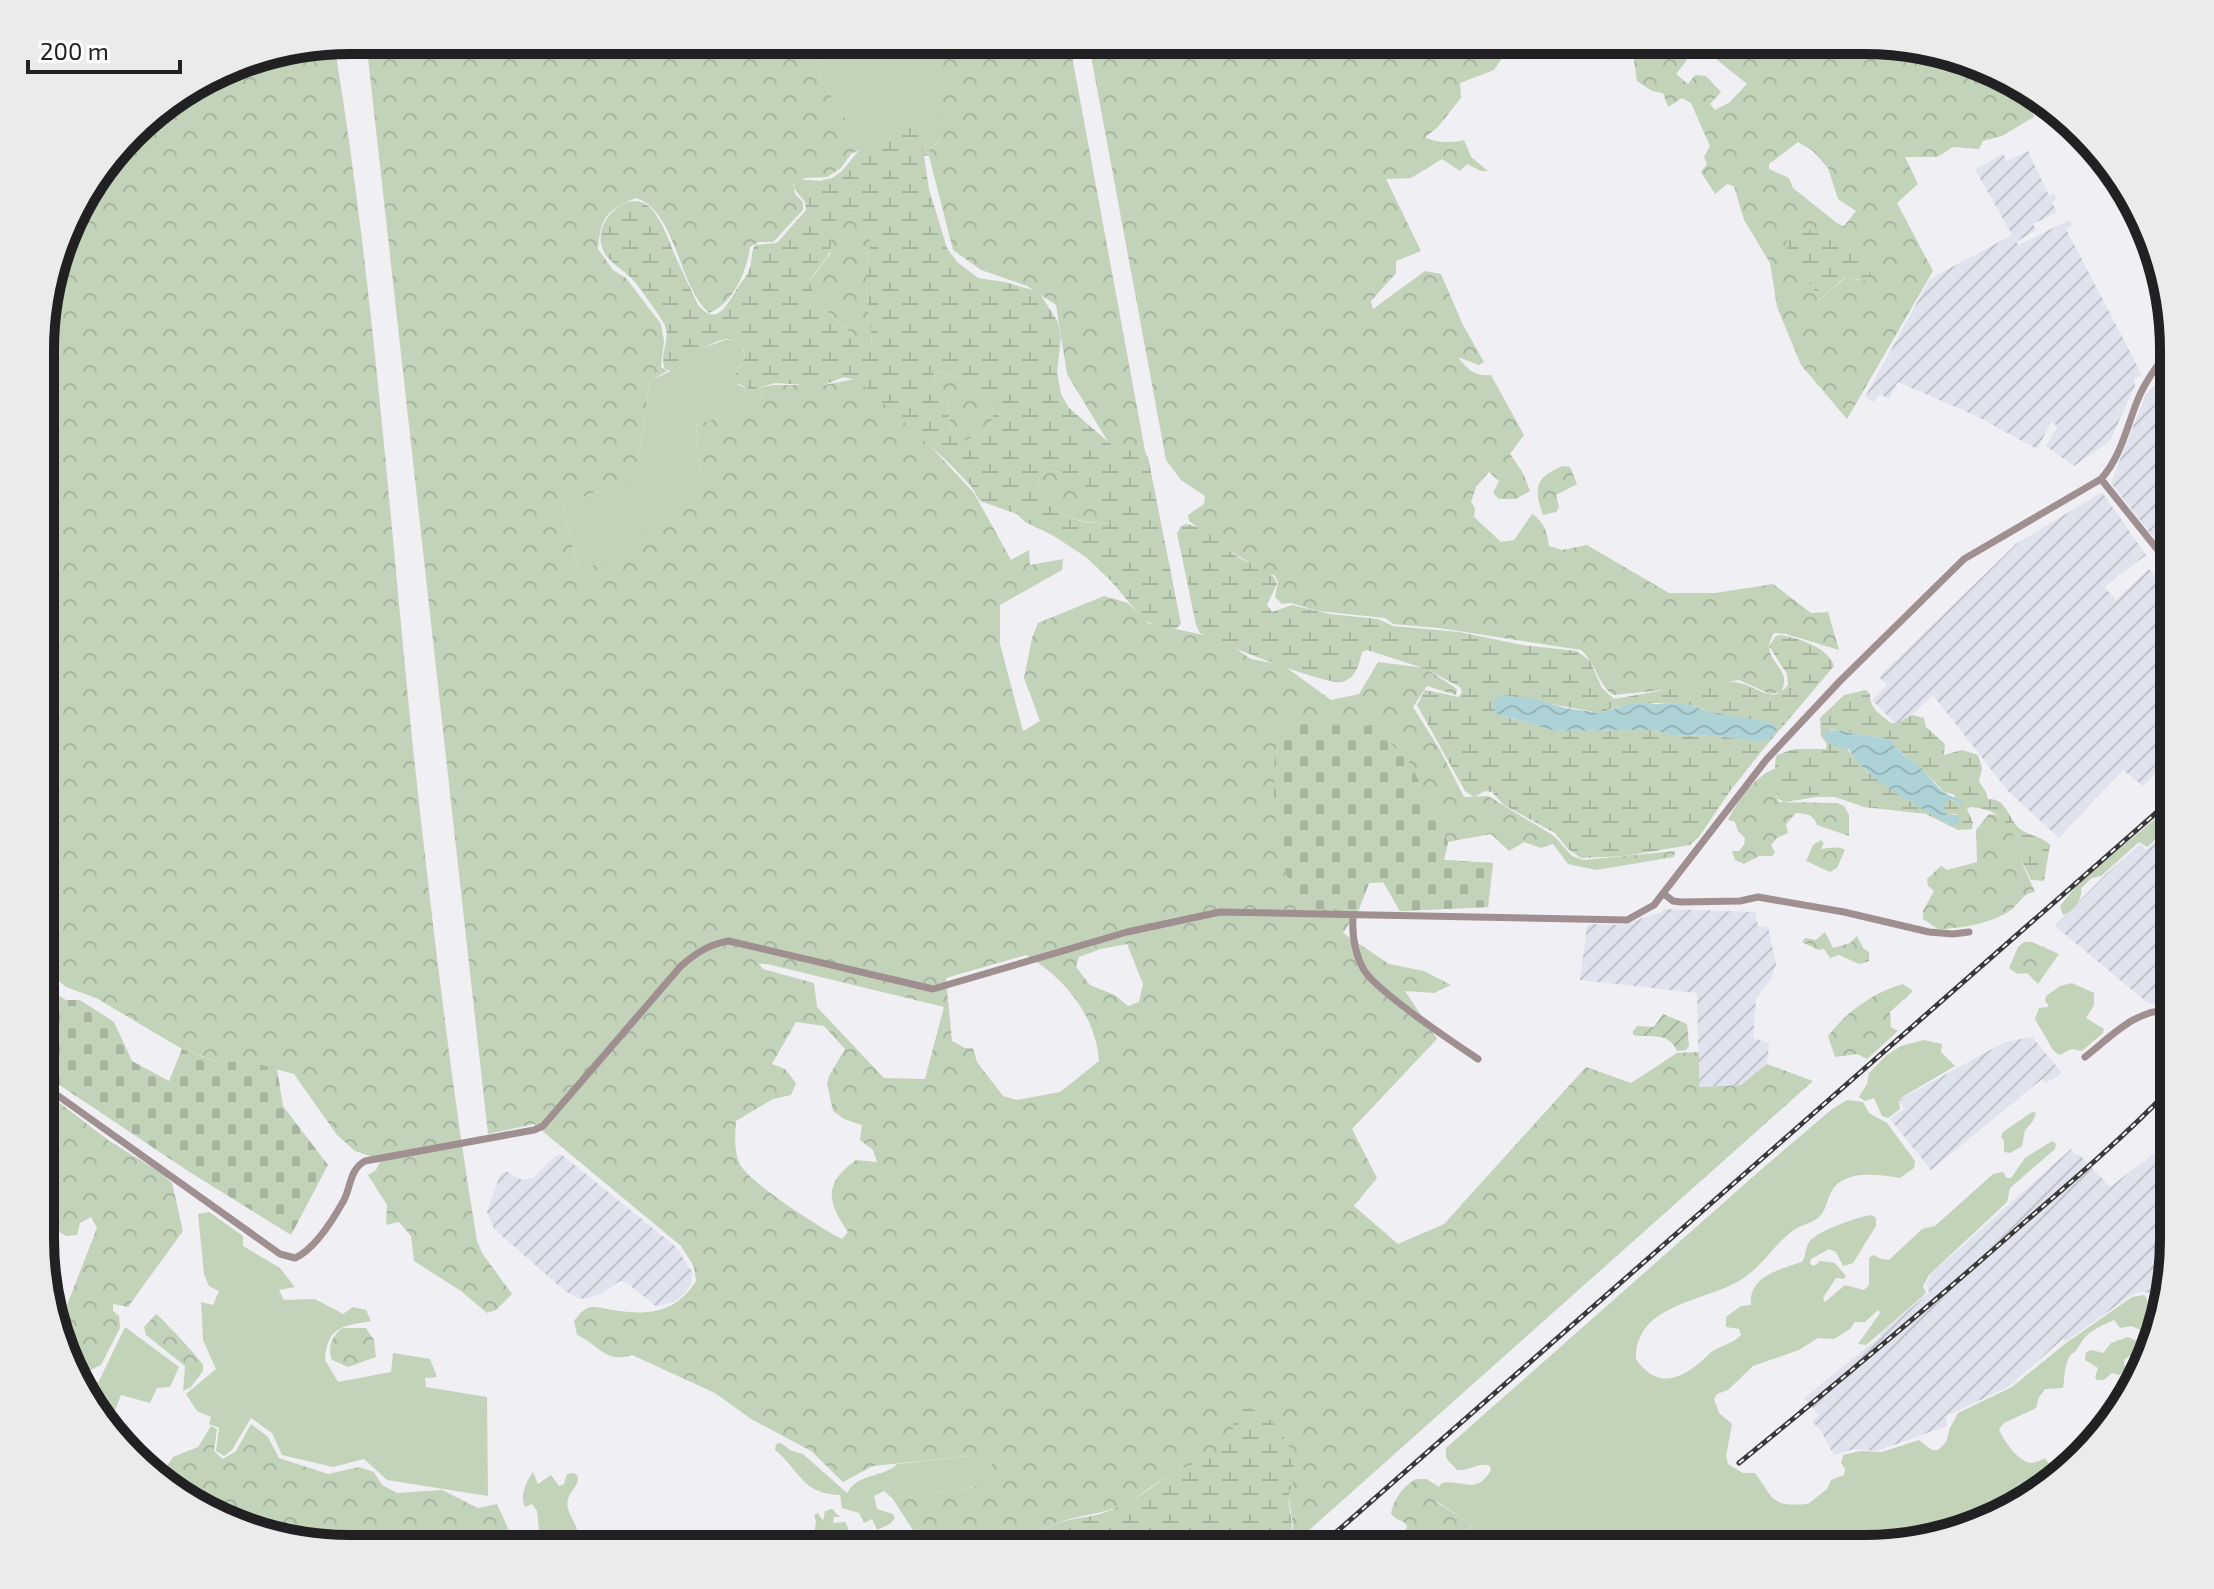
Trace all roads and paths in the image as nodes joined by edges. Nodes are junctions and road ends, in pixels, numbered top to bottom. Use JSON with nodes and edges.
{"nodes":[{"id":1,"x":2160,"y":366,"type":"edge"},
{"id":2,"x":2101,"y":479,"type":"junction"},
{"id":3,"x":2160,"y":553,"type":"edge"},
{"id":4,"x":1664,"y":894,"type":"junction"},
{"id":5,"x":1353,"y":916,"type":"junction"},
{"id":6,"x":1969,"y":932,"type":"dead end"},
{"id":7,"x":2160,"y":1011,"type":"edge"},
{"id":8,"x":2085,"y":1057,"type":"dead end"},
{"id":9,"x":1478,"y":1059,"type":"dead end"},
{"id":10,"x":54,"y":1093,"type":"edge"}],
"edges":[{"from":1,"to":2,"type":"street"},
{"from":2,"to":3,"type":"street"},
{"from":2,"to":4,"type":"street"},
{"from":4,"to":5,"type":"street"},
{"from":4,"to":6,"type":"street"},
{"from":5,"to":9,"type":"street"},
{"from":5,"to":10,"type":"street"},
{"from":7,"to":8,"type":"street"}]}
